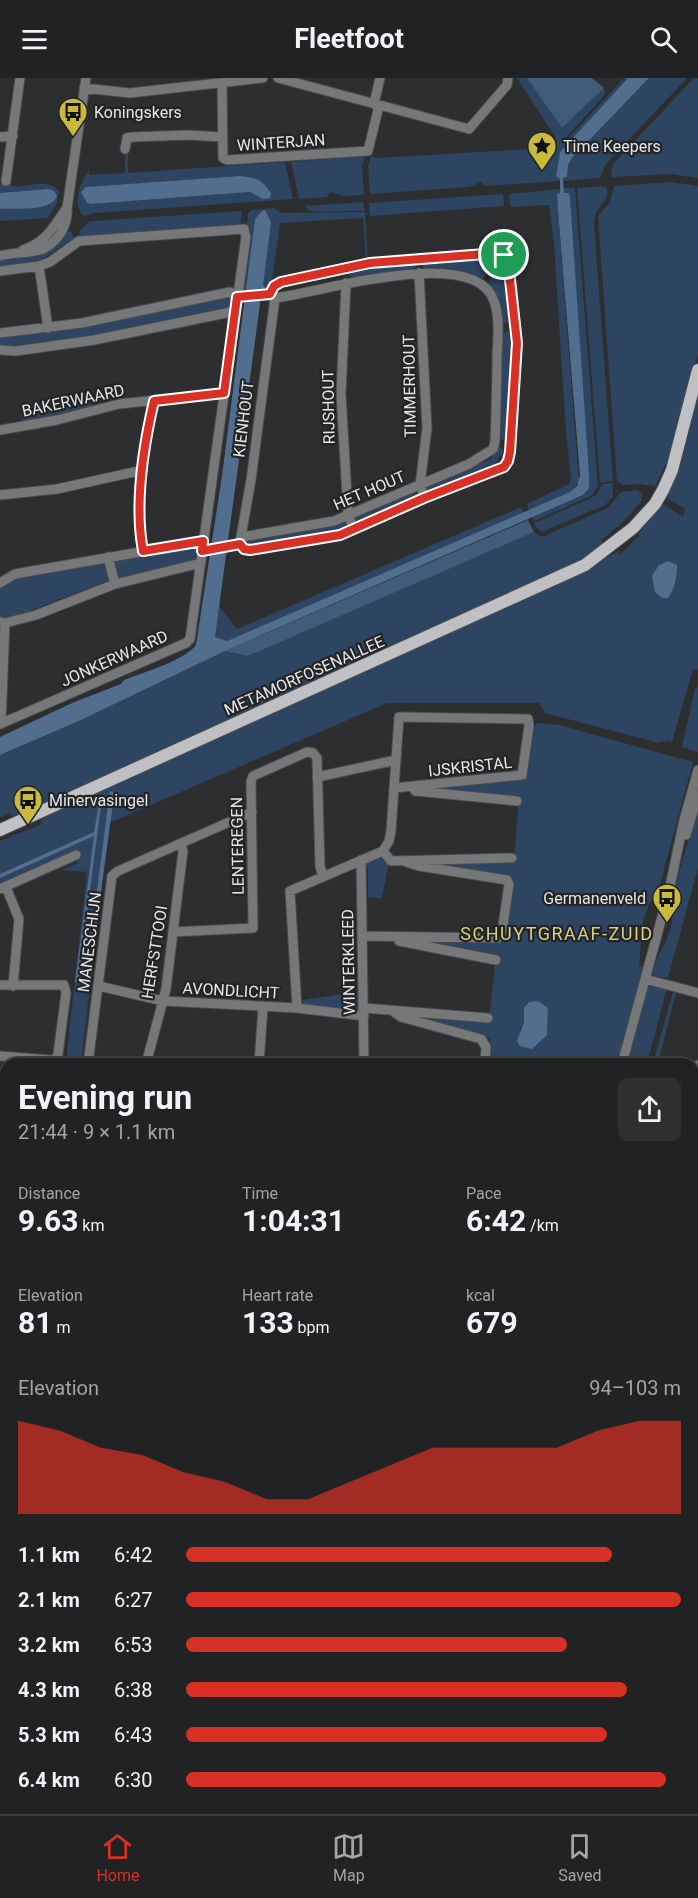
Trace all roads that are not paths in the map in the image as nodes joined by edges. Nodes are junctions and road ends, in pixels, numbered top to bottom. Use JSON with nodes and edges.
{"nodes":[{"id":1,"x":20,"y":78,"type":"edge"},
{"id":2,"x":263,"y":78,"type":"edge"},
{"id":3,"x":278,"y":78,"type":"edge"},
{"id":4,"x":380,"y":78,"type":"edge"},
{"id":5,"x":508,"y":78,"type":"edge"},
{"id":6,"x":85,"y":83,"type":"edge"},
{"id":7,"x":222,"y":84,"type":"junction"},
{"id":8,"x":376,"y":105,"type":"junction"},
{"id":9,"x":13,"y":136,"type":"junction"},
{"id":10,"x":0,"y":137,"type":"edge"},
{"id":11,"x":223,"y":137,"type":"junction"},
{"id":12,"x":126,"y":149,"type":"dead end"},
{"id":13,"x":6,"y":181,"type":"dead end"},
{"id":14,"x":0,"y":256,"type":"edge"},
{"id":15,"x":39,"y":266,"type":"junction"},
{"id":16,"x":0,"y":271,"type":"edge"},
{"id":17,"x":419,"y":273,"type":"junction"},
{"id":18,"x":346,"y":283,"type":"junction"},
{"id":19,"x":270,"y":295,"type":"junction"},
{"id":20,"x":239,"y":297,"type":"junction"},
{"id":21,"x":236,"y":311,"type":"junction"},
{"id":22,"x":111,"y":317,"type":"junction"},
{"id":23,"x":48,"y":328,"type":"junction"},
{"id":24,"x":498,"y":328,"type":"junction"},
{"id":25,"x":516,"y":328,"type":"junction"},
{"id":26,"x":0,"y":333,"type":"edge"},
{"id":27,"x":114,"y":336,"type":"junction"},
{"id":28,"x":0,"y":350,"type":"edge"},
{"id":29,"x":698,"y":370,"type":"edge"},
{"id":30,"x":224,"y":393,"type":"junction"},
{"id":31,"x":154,"y":401,"type":"junction"},
{"id":32,"x":0,"y":430,"type":"edge"},
{"id":33,"x":495,"y":442,"type":"junction"},
{"id":34,"x":510,"y":444,"type":"junction"},
{"id":35,"x":143,"y":470,"type":"junction"},
{"id":36,"x":420,"y":485,"type":"junction"},
{"id":37,"x":0,"y":495,"type":"edge"},
{"id":38,"x":424,"y":498,"type":"junction"},
{"id":39,"x":348,"y":513,"type":"junction"},
{"id":40,"x":353,"y":529,"type":"junction"},
{"id":41,"x":241,"y":541,"type":"junction"},
{"id":42,"x":205,"y":547,"type":"junction"},
{"id":43,"x":143,"y":551,"type":"junction"},
{"id":44,"x":108,"y":557,"type":"junction"},
{"id":45,"x":201,"y":563,"type":"junction"},
{"id":46,"x":0,"y":583,"type":"edge"},
{"id":47,"x":116,"y":584,"type":"junction"},
{"id":48,"x":2,"y":623,"type":"edge"},
{"id":49,"x":1,"y":724,"type":"edge"},
{"id":50,"x":396,"y":760,"type":"junction"},
{"id":51,"x":698,"y":770,"type":"edge"},
{"id":52,"x":317,"y":777,"type":"junction"},
{"id":53,"x":394,"y":788,"type":"junction"},
{"id":54,"x":698,"y":795,"type":"edge"},
{"id":55,"x":517,"y":801,"type":"dead end"},
{"id":56,"x":252,"y":812,"type":"junction"},
{"id":57,"x":0,"y":830,"type":"edge"},
{"id":58,"x":181,"y":843,"type":"junction"},
{"id":59,"x":383,"y":851,"type":"junction"},
{"id":60,"x":76,"y":855,"type":"dead end"},
{"id":61,"x":512,"y":858,"type":"dead end"},
{"id":62,"x":361,"y":860,"type":"junction"},
{"id":63,"x":406,"y":862,"type":"junction"},
{"id":64,"x":674,"y":868,"type":"junction"},
{"id":65,"x":322,"y":878,"type":"junction"},
{"id":66,"x":3,"y":888,"type":"edge"},
{"id":67,"x":174,"y":933,"type":"junction"},
{"id":68,"x":362,"y":936,"type":"junction"},
{"id":69,"x":380,"y":936,"type":"junction"},
{"id":70,"x":496,"y":960,"type":"dead end"},
{"id":71,"x":645,"y":979,"type":"junction"},
{"id":72,"x":0,"y":985,"type":"edge"},
{"id":73,"x":13,"y":986,"type":"junction"},
{"id":74,"x":99,"y":986,"type":"junction"},
{"id":75,"x":698,"y":993,"type":"edge"},
{"id":76,"x":163,"y":1001,"type":"junction"},
{"id":77,"x":263,"y":1006,"type":"junction"},
{"id":78,"x":297,"y":1008,"type":"junction"},
{"id":79,"x":390,"y":1010,"type":"junction"},
{"id":80,"x":364,"y":1012,"type":"junction"},
{"id":81,"x":488,"y":1018,"type":"dead end"},
{"id":82,"x":56,"y":1058,"type":"edge"},
{"id":83,"x":90,"y":1058,"type":"edge"},
{"id":84,"x":148,"y":1058,"type":"edge"},
{"id":85,"x":259,"y":1058,"type":"edge"},
{"id":86,"x":364,"y":1058,"type":"edge"},
{"id":87,"x":485,"y":1058,"type":"edge"},
{"id":88,"x":624,"y":1058,"type":"edge"}],
"edges":[{"from":1,"to":9,"type":"street"},
{"from":2,"to":7,"type":"street"},
{"from":3,"to":8,"type":"street"},
{"from":4,"to":8,"type":"street"},
{"from":5,"to":8,"type":"street"},
{"from":6,"to":7,"type":"street"},
{"from":6,"to":14,"type":"street"},
{"from":7,"to":11,"type":"street","name":"WINTERJAN"},
{"from":8,"to":11,"type":"street","name":"WINTERJAN"},
{"from":9,"to":10,"type":"street"},
{"from":9,"to":13,"type":"street"},
{"from":11,"to":12,"type":"street"},
{"from":15,"to":16,"type":"street"},
{"from":15,"to":20,"type":"street","name":"JONKERWAARD"},
{"from":15,"to":23,"type":"street"},
{"from":17,"to":18,"type":"street","name":"HET HOUT"},
{"from":17,"to":24,"type":"street","name":"HET HOUT"},
{"from":17,"to":36,"type":"street","name":"TIMMERHOUT"},
{"from":18,"to":19,"type":"street","name":"HET HOUT"},
{"from":18,"to":39,"type":"street","name":"RIJSHOUT"},
{"from":19,"to":20,"type":"street","name":"HET HOUT"},
{"from":19,"to":25,"type":"street","name":"HET HOUT"},
{"from":19,"to":41,"type":"street","name":"KIENHOUT"},
{"from":20,"to":21,"type":"street","name":"JONKERWAARD"},
{"from":20,"to":22,"type":"street","name":"HET HOUT"},
{"from":21,"to":27,"type":"street"},
{"from":21,"to":30,"type":"street","name":"JONKERWAARD"},
{"from":22,"to":23,"type":"street"},
{"from":22,"to":27,"type":"street"},
{"from":23,"to":26,"type":"street"},
{"from":24,"to":25,"type":"street"},
{"from":24,"to":33,"type":"street","name":"HET HOUT"},
{"from":25,"to":34,"type":"street","name":"HET HOUT"},
{"from":27,"to":28,"type":"street"},
{"from":29,"to":57,"type":"main road","name":"METAMORFOSENALLEE"},
{"from":30,"to":31,"type":"street","name":"BAKERWAARD"},
{"from":30,"to":42,"type":"street","name":"JONKERWAARD"},
{"from":31,"to":32,"type":"street","name":"BAKERWAARD"},
{"from":31,"to":35,"type":"street"},
{"from":33,"to":34,"type":"street"},
{"from":33,"to":36,"type":"street","name":"HET HOUT"},
{"from":34,"to":38,"type":"street","name":"HET HOUT"},
{"from":35,"to":37,"type":"street"},
{"from":35,"to":43,"type":"street"},
{"from":36,"to":38,"type":"street","name":"TIMMERHOUT"},
{"from":36,"to":39,"type":"street","name":"HET HOUT"},
{"from":38,"to":40,"type":"street","name":"HET HOUT"},
{"from":39,"to":40,"type":"street","name":"RIJSHOUT"},
{"from":39,"to":41,"type":"street","name":"HET HOUT"},
{"from":40,"to":41,"type":"street","name":"HET HOUT"},
{"from":41,"to":42,"type":"street","name":"HET HOUT"},
{"from":42,"to":43,"type":"street","name":"HET HOUT"},
{"from":42,"to":45,"type":"street","name":"JONKERWAARD"},
{"from":43,"to":44,"type":"street","name":"HET HOUT"},
{"from":44,"to":46,"type":"street","name":"HET HOUT"},
{"from":44,"to":47,"type":"street"},
{"from":45,"to":47,"type":"street"},
{"from":45,"to":49,"type":"street","name":"JONKERWAARD"},
{"from":47,"to":48,"type":"street"},
{"from":48,"to":49,"type":"street"},
{"from":50,"to":52,"type":"street"},
{"from":50,"to":53,"type":"street"},
{"from":50,"to":53,"type":"street","name":"IJSKRISTAL"},
{"from":51,"to":64,"type":"street"},
{"from":52,"to":56,"type":"street","name":"LENTEREGEN"},
{"from":52,"to":65,"type":"street","name":"LENTEREGEN"},
{"from":53,"to":55,"type":"street","name":"IJSKRISTAL"},
{"from":53,"to":59,"type":"street"},
{"from":54,"to":64,"type":"street"},
{"from":56,"to":58,"type":"street","name":"MANESCHIJN"},
{"from":56,"to":67,"type":"street","name":"LENTEREGEN"},
{"from":58,"to":67,"type":"street","name":"HERFSTTOOI"},
{"from":58,"to":74,"type":"street","name":"MANESCHIJN"},
{"from":59,"to":62,"type":"street"},
{"from":59,"to":63,"type":"street"},
{"from":60,"to":66,"type":"street"},
{"from":61,"to":63,"type":"street"},
{"from":62,"to":65,"type":"street"},
{"from":62,"to":68,"type":"street","name":"WINTERKLEED"},
{"from":63,"to":69,"type":"street"},
{"from":64,"to":71,"type":"street"},
{"from":65,"to":78,"type":"street"},
{"from":66,"to":73,"type":"street"},
{"from":67,"to":76,"type":"street","name":"HERFSTTOOI"},
{"from":68,"to":69,"type":"street"},
{"from":68,"to":80,"type":"street","name":"WINTERKLEED"},
{"from":69,"to":70,"type":"street"},
{"from":71,"to":75,"type":"street"},
{"from":71,"to":88,"type":"street"},
{"from":72,"to":73,"type":"street"},
{"from":73,"to":82,"type":"street"},
{"from":74,"to":76,"type":"street","name":"AVONDLICHT"},
{"from":74,"to":83,"type":"street","name":"MANESCHIJN"},
{"from":76,"to":77,"type":"street","name":"AVONDLICHT"},
{"from":76,"to":84,"type":"street","name":"HERFSTTOOI"},
{"from":77,"to":78,"type":"street","name":"AVONDLICHT"},
{"from":77,"to":85,"type":"street"},
{"from":78,"to":80,"type":"street","name":"AVONDLICHT"},
{"from":79,"to":80,"type":"street","name":"AVONDLICHT"},
{"from":79,"to":81,"type":"street","name":"AVONDLICHT"},
{"from":79,"to":87,"type":"street"},
{"from":80,"to":86,"type":"street","name":"WINTERKLEED"}]}
